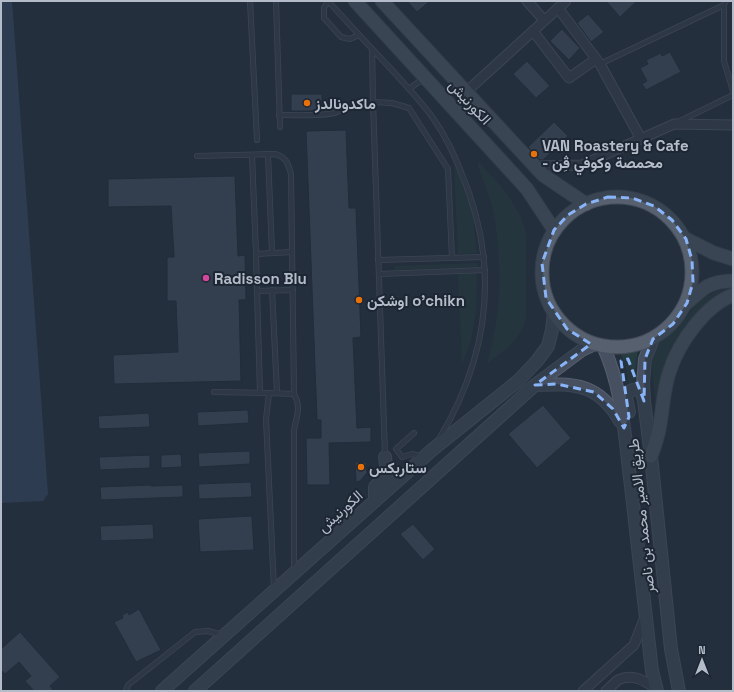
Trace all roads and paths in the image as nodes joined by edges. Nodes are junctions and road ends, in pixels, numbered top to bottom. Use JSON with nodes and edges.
{"nodes":[{"id":1,"x":250,"y":1,"type":"edge"},
{"id":2,"x":276,"y":1,"type":"edge"},
{"id":3,"x":328,"y":1,"type":"edge"},
{"id":4,"x":355,"y":1,"type":"edge"},
{"id":5,"x":382,"y":1,"type":"edge"},
{"id":6,"x":527,"y":1,"type":"edge"},
{"id":7,"x":566,"y":1,"type":"edge"},
{"id":8,"x":725,"y":3,"type":"edge"},
{"id":9,"x":558,"y":8,"type":"junction"},
{"id":10,"x":544,"y":20,"type":"junction"},
{"id":11,"x":532,"y":31,"type":"junction"},
{"id":12,"x":359,"y":35,"type":"junction"},
{"id":13,"x":372,"y":49,"type":"junction"},
{"id":14,"x":598,"y":62,"type":"junction"},
{"id":15,"x":425,"y":77,"type":"junction"},
{"id":16,"x":409,"y":89,"type":"junction"},
{"id":17,"x":733,"y":91,"type":"edge"},
{"id":18,"x":466,"y":92,"type":"junction"},
{"id":19,"x":733,"y":95,"type":"edge"},
{"id":20,"x":373,"y":102,"type":"junction"},
{"id":21,"x":339,"y":111,"type":"dead end"},
{"id":22,"x":279,"y":115,"type":"junction"},
{"id":23,"x":674,"y":124,"type":"junction"},
{"id":24,"x":733,"y":125,"type":"edge"},
{"id":25,"x":280,"y":127,"type":"dead end"},
{"id":26,"x":641,"y":139,"type":"junction"},
{"id":27,"x":258,"y":140,"type":"dead end"},
{"id":28,"x":268,"y":154,"type":"junction"},
{"id":29,"x":252,"y":155,"type":"junction"},
{"id":30,"x":197,"y":156,"type":"dead end"},
{"id":31,"x":534,"y":166,"type":"junction"},
{"id":32,"x":586,"y":204,"type":"junction"},
{"id":33,"x":554,"y":230,"type":"junction"},
{"id":34,"x":686,"y":239,"type":"junction"},
{"id":35,"x":292,"y":252,"type":"junction"},
{"id":36,"x":272,"y":253,"type":"junction"},
{"id":37,"x":256,"y":254,"type":"junction"},
{"id":38,"x":484,"y":257,"type":"junction"},
{"id":39,"x":452,"y":258,"type":"junction"},
{"id":40,"x":733,"y":259,"type":"edge"},
{"id":41,"x":378,"y":260,"type":"junction"},
{"id":42,"x":485,"y":270,"type":"junction"},
{"id":43,"x":379,"y":274,"type":"junction"},
{"id":44,"x":733,"y":281,"type":"edge"},
{"id":45,"x":272,"y":290,"type":"junction"},
{"id":46,"x":292,"y":290,"type":"junction"},
{"id":47,"x":258,"y":291,"type":"junction"},
{"id":48,"x":733,"y":295,"type":"edge"},
{"id":49,"x":687,"y":303,"type":"junction"},
{"id":50,"x":554,"y":312,"type":"junction"},
{"id":51,"x":653,"y":339,"type":"junction"},
{"id":52,"x":599,"y":345,"type":"junction"},
{"id":53,"x":535,"y":385,"type":"junction"},
{"id":54,"x":214,"y":392,"type":"dead end"},
{"id":55,"x":260,"y":392,"type":"junction"},
{"id":56,"x":269,"y":393,"type":"junction"},
{"id":57,"x":277,"y":393,"type":"junction"},
{"id":58,"x":294,"y":394,"type":"junction"},
{"id":59,"x":644,"y":401,"type":"junction"},
{"id":60,"x":624,"y":428,"type":"junction"},
{"id":61,"x":414,"y":433,"type":"dead end"},
{"id":62,"x":429,"y":454,"type":"junction"},
{"id":63,"x":651,"y":456,"type":"junction"},
{"id":64,"x":385,"y":457,"type":"joint"},
{"id":65,"x":375,"y":501,"type":"junction"},
{"id":66,"x":294,"y":573,"type":"junction"},
{"id":67,"x":274,"y":592,"type":"junction"},
{"id":68,"x":646,"y":616,"type":"junction"},
{"id":69,"x":225,"y":635,"type":"junction"},
{"id":70,"x":657,"y":690,"type":"edge"},
{"id":71,"x":126,"y":691,"type":"edge"},
{"id":72,"x":162,"y":691,"type":"edge"},
{"id":73,"x":195,"y":691,"type":"edge"},
{"id":74,"x":583,"y":691,"type":"edge"},
{"id":75,"x":606,"y":691,"type":"edge"},
{"id":76,"x":679,"y":691,"type":"edge"}],
"edges":[{"from":1,"to":27,"type":"lane"},
{"from":2,"to":22,"type":"lane"},
{"from":3,"to":12,"type":"lane"},
{"from":3,"to":12,"type":"lane"},
{"from":4,"to":15,"type":"main road","name":"الكورنيش"},
{"from":5,"to":18,"type":"main road","name":"الكورنيش"},
{"from":6,"to":10,"type":"street"},
{"from":7,"to":9,"type":"street"},
{"from":8,"to":14,"type":"lane"},
{"from":8,"to":17,"type":"lane"},
{"from":9,"to":10,"type":"street"},
{"from":9,"to":14,"type":"street"},
{"from":10,"to":11,"type":"street"},
{"from":11,"to":14,"type":"street"},
{"from":11,"to":18,"type":"street"},
{"from":12,"to":13,"type":"lane"},
{"from":13,"to":16,"type":"lane"},
{"from":13,"to":20,"type":"lane"},
{"from":14,"to":26,"type":"street"},
{"from":15,"to":16,"type":"lane"},
{"from":15,"to":33,"type":"main road","name":"الكورنيش"},
{"from":16,"to":38,"type":"lane"},
{"from":18,"to":31,"type":"main road","name":"الكورنيش"},
{"from":19,"to":23,"type":"lane"},
{"from":20,"to":39,"type":"lane"},
{"from":20,"to":41,"type":"lane"},
{"from":21,"to":22,"type":"lane"},
{"from":22,"to":25,"type":"lane"},
{"from":23,"to":24,"type":"street"},
{"from":23,"to":26,"type":"street"},
{"from":26,"to":31,"type":"street"},
{"from":28,"to":29,"type":"lane"},
{"from":28,"to":35,"type":"lane"},
{"from":28,"to":36,"type":"lane"},
{"from":29,"to":30,"type":"lane"},
{"from":29,"to":37,"type":"lane"},
{"from":31,"to":32,"type":"main road","name":"الكورنيش"},
{"from":32,"to":33,"type":"main road"},
{"from":32,"to":34,"type":"main road"},
{"from":33,"to":50,"type":"main road"},
{"from":34,"to":40,"type":"main road"},
{"from":34,"to":49,"type":"main road"},
{"from":35,"to":36,"type":"lane"},
{"from":35,"to":46,"type":"lane"},
{"from":36,"to":37,"type":"lane"},
{"from":37,"to":47,"type":"lane"},
{"from":38,"to":39,"type":"lane"},
{"from":38,"to":42,"type":"lane"},
{"from":39,"to":41,"type":"lane"},
{"from":41,"to":43,"type":"lane"},
{"from":42,"to":43,"type":"lane"},
{"from":42,"to":62,"type":"lane"},
{"from":43,"to":64,"type":"lane"},
{"from":44,"to":49,"type":"main road"},
{"from":45,"to":46,"type":"lane"},
{"from":45,"to":47,"type":"lane"},
{"from":45,"to":57,"type":"lane"},
{"from":46,"to":58,"type":"lane"},
{"from":47,"to":55,"type":"lane"},
{"from":48,"to":63,"type":"main road"},
{"from":49,"to":51,"type":"main road"},
{"from":50,"to":52,"type":"main road"},
{"from":50,"to":62,"type":"main road","name":"الكورنيش"},
{"from":51,"to":52,"type":"main road"},
{"from":51,"to":59,"type":"main road","name":"طريق الامير محمد بن ناصر"},
{"from":52,"to":53,"type":"main road"},
{"from":52,"to":60,"type":"main road","name":"طريق الامير محمد بن ناصر"},
{"from":53,"to":60,"type":"main road"},
{"from":53,"to":73,"type":"main road"},
{"from":54,"to":55,"type":"lane"},
{"from":55,"to":56,"type":"lane"},
{"from":56,"to":57,"type":"lane"},
{"from":56,"to":67,"type":"lane"},
{"from":57,"to":58,"type":"lane"},
{"from":58,"to":66,"type":"lane"},
{"from":59,"to":60,"type":"main road"},
{"from":59,"to":63,"type":"main road","name":"طريق الامير محمد بن ناصر"},
{"from":60,"to":68,"type":"main road","name":"طريق الامير محمد بن ناصر"},
{"from":61,"to":62,"type":"lane"},
{"from":62,"to":65,"type":"main road","name":"الكورنيش"},
{"from":63,"to":76,"type":"main road","name":"طريق الامير محمد بن ناصر"},
{"from":64,"to":65,"type":"main road"},
{"from":65,"to":66,"type":"main road","name":"الكورنيش"},
{"from":66,"to":67,"type":"main road","name":"الكورنيش"},
{"from":67,"to":69,"type":"main road","name":"الكورنيش"},
{"from":68,"to":70,"type":"main road","name":"طريق الامير محمد بن ناصر"},
{"from":68,"to":74,"type":"street"},
{"from":69,"to":71,"type":"lane"},
{"from":69,"to":72,"type":"main road","name":"الكورنيش"},
{"from":70,"to":75,"type":"street"}]}
